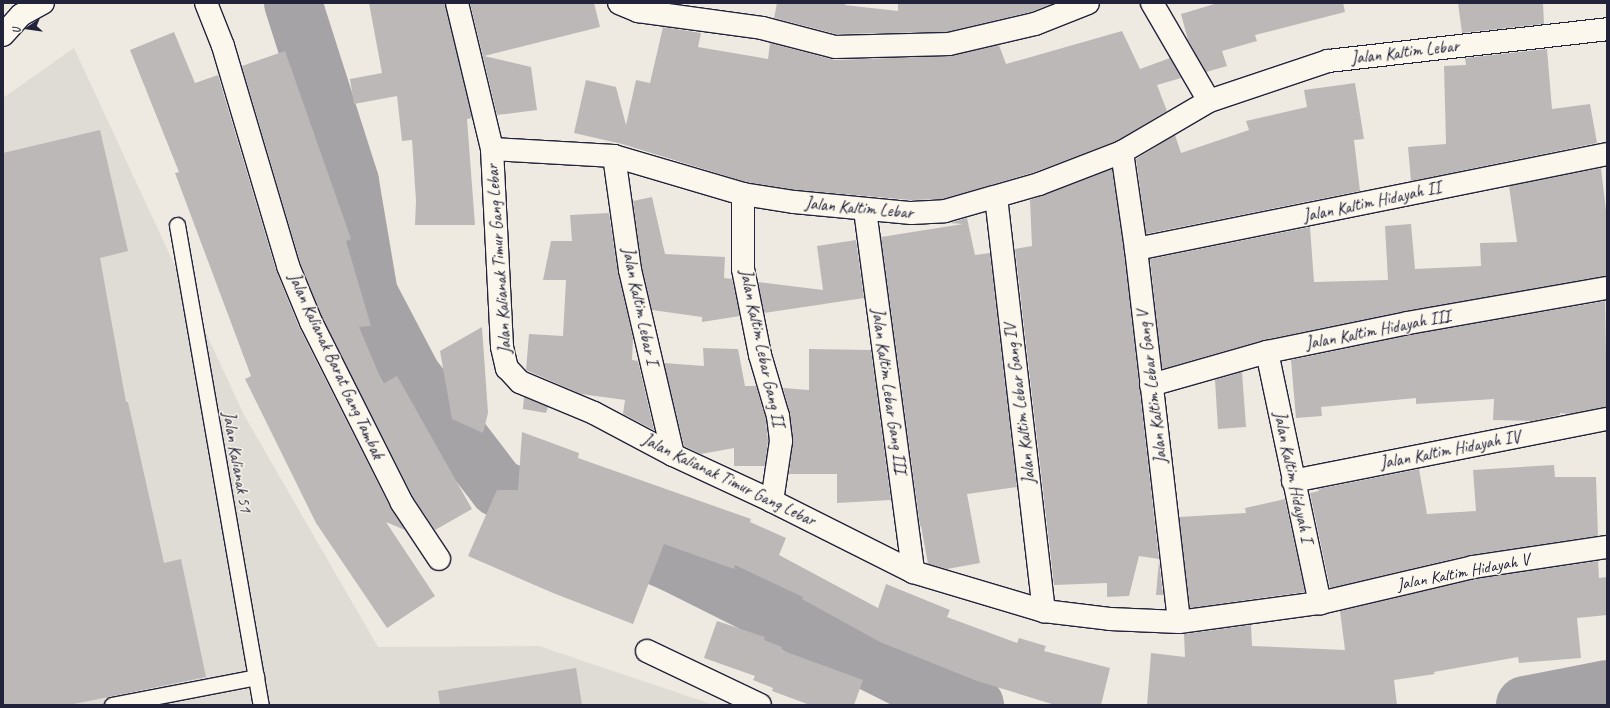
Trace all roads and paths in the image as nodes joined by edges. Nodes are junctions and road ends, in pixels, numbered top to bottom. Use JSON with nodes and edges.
{"nodes":[{"id":1,"x":43,"y":3,"type":"edge"},
{"id":2,"x":206,"y":3,"type":"edge"},
{"id":3,"x":457,"y":3,"type":"edge"},
{"id":4,"x":1088,"y":3,"type":"edge"},
{"id":5,"x":1152,"y":3,"type":"edge"},
{"id":6,"x":620,"y":4,"type":"edge"},
{"id":7,"x":1607,"y":29,"type":"edge"},
{"id":8,"x":3,"y":35,"type":"edge"},
{"id":9,"x":1209,"y":101,"type":"junction"},
{"id":10,"x":492,"y":149,"type":"junction"},
{"id":11,"x":1122,"y":152,"type":"junction"},
{"id":12,"x":1607,"y":154,"type":"edge"},
{"id":13,"x":614,"y":156,"type":"junction"},
{"id":14,"x":743,"y":194,"type":"junction"},
{"id":15,"x":996,"y":197,"type":"junction"},
{"id":16,"x":864,"y":210,"type":"junction"},
{"id":17,"x":177,"y":225,"type":"dead end"},
{"id":18,"x":1136,"y":250,"type":"junction"},
{"id":19,"x":1607,"y":288,"type":"edge"},
{"id":20,"x":1266,"y":352,"type":"junction"},
{"id":21,"x":1151,"y":385,"type":"junction"},
{"id":22,"x":1607,"y":419,"type":"edge"},
{"id":23,"x":673,"y":455,"type":"junction"},
{"id":24,"x":1293,"y":481,"type":"junction"},
{"id":25,"x":772,"y":501,"type":"junction"},
{"id":26,"x":1607,"y":547,"type":"edge"},
{"id":27,"x":439,"y":559,"type":"dead end"},
{"id":28,"x":913,"y":572,"type":"junction"},
{"id":29,"x":1320,"y":603,"type":"junction"},
{"id":30,"x":1044,"y":611,"type":"junction"},
{"id":31,"x":1179,"y":622,"type":"junction"},
{"id":32,"x":647,"y":651,"type":"dead end"},
{"id":33,"x":256,"y":676,"type":"junction"},
{"id":34,"x":112,"y":705,"type":"edge"},
{"id":35,"x":261,"y":705,"type":"edge"},
{"id":36,"x":760,"y":705,"type":"edge"}],
"edges":[{"from":1,"to":8,"type":"street"},
{"from":2,"to":27,"type":"street","name":"Jalan Kalianak Barat Gang Tambak"},
{"from":3,"to":10,"type":"street","name":"Jalan Kalianak Timur Gang Lebar"},
{"from":4,"to":6,"type":"street"},
{"from":5,"to":9,"type":"street"},
{"from":7,"to":9,"type":"street","name":"Jalan Kaltim Lebar"},
{"from":9,"to":11,"type":"street","name":"Jalan Kaltim Lebar"},
{"from":10,"to":13,"type":"street","name":"Jalan Kaltim Lebar"},
{"from":10,"to":23,"type":"street","name":"Jalan Kalianak Timur Gang Lebar"},
{"from":11,"to":15,"type":"street","name":"Jalan Kaltim Lebar"},
{"from":11,"to":18,"type":"street","name":"Jalan Kaltim Lebar Gang V"},
{"from":12,"to":18,"type":"street","name":"Jalan Kaltim Hidayah II"},
{"from":13,"to":14,"type":"street","name":"Jalan Kaltim Lebar"},
{"from":13,"to":23,"type":"street","name":"Jalan Kaltim Lebar I"},
{"from":14,"to":16,"type":"street","name":"Jalan Kaltim Lebar"},
{"from":14,"to":25,"type":"street","name":"Jalan Kaltim Lebar Gang II"},
{"from":15,"to":16,"type":"street","name":"Jalan Kaltim Lebar"},
{"from":15,"to":30,"type":"street","name":"Jalan Kaltim Lebar Gang IV"},
{"from":16,"to":28,"type":"street","name":"Jalan Kaltim Lebar Gang III"},
{"from":17,"to":33,"type":"lane","name":"Jalan Kalianak 51"},
{"from":18,"to":21,"type":"street","name":"Jalan Kaltim Lebar Gang V"},
{"from":19,"to":20,"type":"street","name":"Jalan Kaltim Hidayah III"},
{"from":20,"to":21,"type":"street","name":"Jalan Kaltim Hidayah III"},
{"from":20,"to":24,"type":"street","name":"Jalan Kaltim Hidayah I"},
{"from":21,"to":31,"type":"street","name":"Jalan Kaltim Lebar Gang V"},
{"from":22,"to":24,"type":"street","name":"Jalan Kaltim Hidayah IV"},
{"from":23,"to":25,"type":"street","name":"Jalan Kalianak Timur Gang Lebar"},
{"from":24,"to":29,"type":"street","name":"Jalan Kaltim Hidayah I"},
{"from":25,"to":28,"type":"street","name":"Jalan Kalianak Timur Gang Lebar"},
{"from":26,"to":29,"type":"street","name":"Jalan Kaltim Hidayah V"},
{"from":28,"to":30,"type":"street","name":"Jalan Kalianak Timur Gang Lebar"},
{"from":29,"to":31,"type":"street","name":"Jalan Kalianak Timur Gang Lebar"},
{"from":30,"to":31,"type":"street","name":"Jalan Kalianak Timur Gang Lebar"},
{"from":32,"to":36,"type":"street"},
{"from":33,"to":34,"type":"lane"},
{"from":33,"to":35,"type":"lane","name":"Jalan Kalianak 51"}]}
